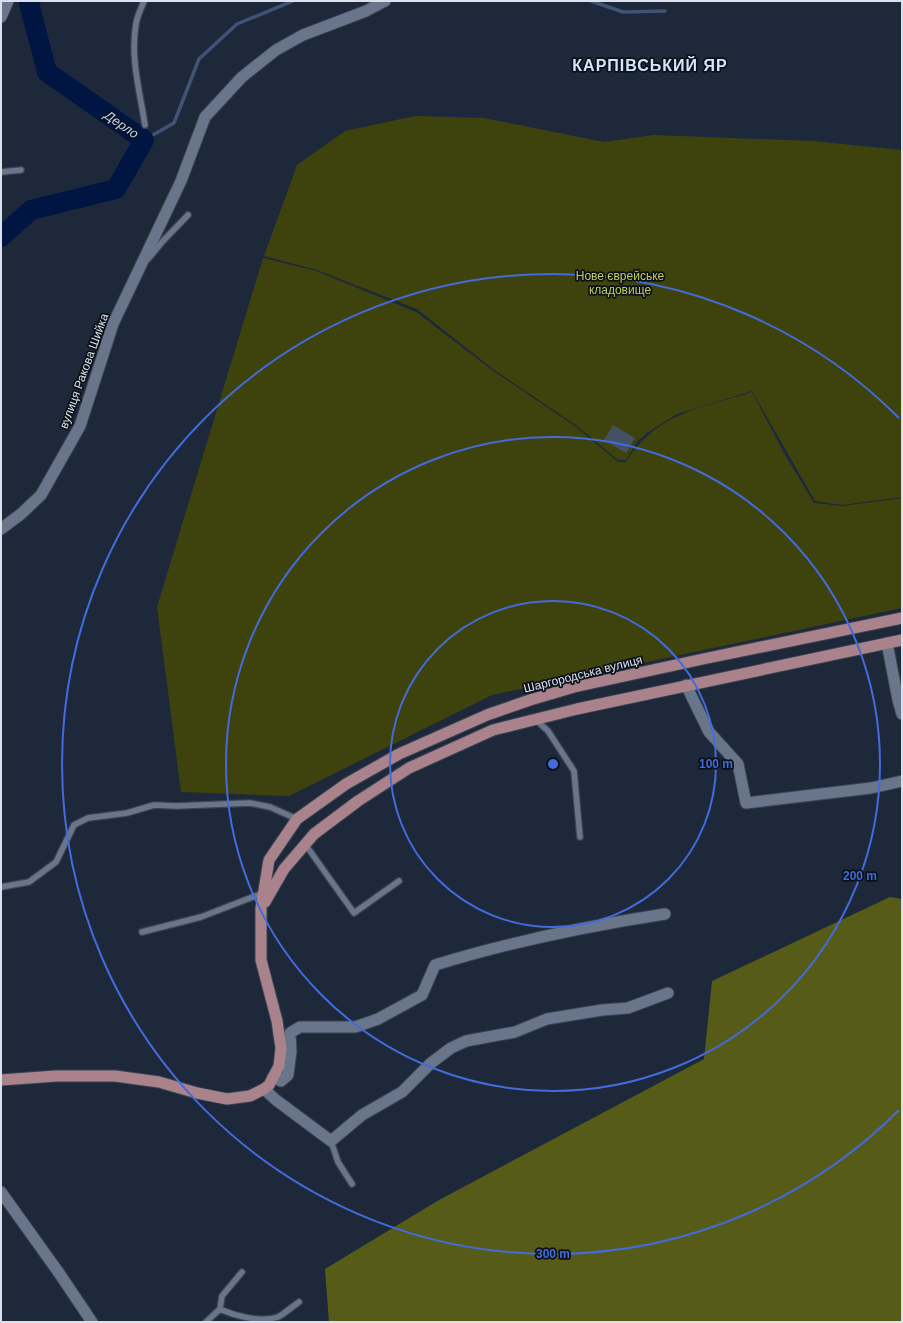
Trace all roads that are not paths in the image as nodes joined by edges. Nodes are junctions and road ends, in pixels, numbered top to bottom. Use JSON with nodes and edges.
{"nodes":[{"id":1,"x":8,"y":1,"type":"edge"},
{"id":2,"x":144,"y":1,"type":"edge"},
{"id":3,"x":385,"y":1,"type":"edge"},
{"id":4,"x":1,"y":17,"type":"edge"},
{"id":5,"x":145,"y":125,"type":"dead end"},
{"id":6,"x":21,"y":170,"type":"dead end"},
{"id":7,"x":1,"y":172,"type":"edge"},
{"id":8,"x":188,"y":215,"type":"dead end"},
{"id":9,"x":138,"y":272,"type":"junction"},
{"id":10,"x":1,"y":529,"type":"edge"},
{"id":11,"x":902,"y":618,"type":"edge"},
{"id":12,"x":902,"y":640,"type":"edge"},
{"id":13,"x":887,"y":643,"type":"junction"},
{"id":14,"x":686,"y":685,"type":"junction"},
{"id":15,"x":902,"y":714,"type":"edge"},
{"id":16,"x":535,"y":719,"type":"junction"},
{"id":17,"x":902,"y":781,"type":"edge"},
{"id":18,"x":297,"y":819,"type":"junction"},
{"id":19,"x":580,"y":838,"type":"dead end"},
{"id":20,"x":305,"y":844,"type":"junction"},
{"id":21,"x":399,"y":881,"type":"dead end"},
{"id":22,"x":1,"y":887,"type":"edge"},
{"id":23,"x":264,"y":892,"type":"junction"},
{"id":24,"x":261,"y":908,"type":"junction"},
{"id":25,"x":664,"y":914,"type":"dead end"},
{"id":26,"x":142,"y":932,"type":"dead end"},
{"id":27,"x":668,"y":993,"type":"dead end"},
{"id":28,"x":273,"y":1077,"type":"junction"},
{"id":29,"x":1,"y":1080,"type":"edge"},
{"id":30,"x":264,"y":1089,"type":"junction"},
{"id":31,"x":331,"y":1141,"type":"junction"},
{"id":32,"x":352,"y":1184,"type":"dead end"},
{"id":33,"x":1,"y":1192,"type":"edge"},
{"id":34,"x":242,"y":1272,"type":"dead end"},
{"id":35,"x":299,"y":1302,"type":"dead end"},
{"id":36,"x":220,"y":1309,"type":"junction"},
{"id":37,"x":92,"y":1322,"type":"edge"},
{"id":38,"x":206,"y":1322,"type":"edge"}],
"edges":[{"from":1,"to":4,"type":"street"},
{"from":2,"to":5,"type":"lane"},
{"from":3,"to":9,"type":"street","name":"вулиця Ракова Шийка"},
{"from":6,"to":7,"type":"lane"},
{"from":8,"to":9,"type":"lane"},
{"from":9,"to":10,"type":"street","name":"вулиця Ракова Шийка"},
{"from":11,"to":18,"type":"main road","name":"Шаргородська вулиця"},
{"from":12,"to":13,"type":"main road"},
{"from":13,"to":14,"type":"main road"},
{"from":13,"to":15,"type":"street"},
{"from":14,"to":16,"type":"main road"},
{"from":14,"to":17,"type":"street"},
{"from":16,"to":19,"type":"lane"},
{"from":16,"to":20,"type":"main road"},
{"from":18,"to":22,"type":"lane"},
{"from":18,"to":23,"type":"main road","name":"Шаргородська вулиця"},
{"from":20,"to":21,"type":"lane"},
{"from":20,"to":24,"type":"main road"},
{"from":23,"to":24,"type":"main road","name":"Шаргородська вулиця"},
{"from":23,"to":26,"type":"lane"},
{"from":24,"to":28,"type":"main road","name":"Шаргородська вулиця"},
{"from":25,"to":28,"type":"street"},
{"from":27,"to":31,"type":"street"},
{"from":28,"to":30,"type":"main road","name":"Шаргородська вулиця"},
{"from":29,"to":30,"type":"main road"},
{"from":30,"to":31,"type":"street"},
{"from":31,"to":32,"type":"lane"},
{"from":33,"to":37,"type":"street"},
{"from":34,"to":36,"type":"lane"},
{"from":35,"to":36,"type":"lane"},
{"from":36,"to":38,"type":"lane"}]}
